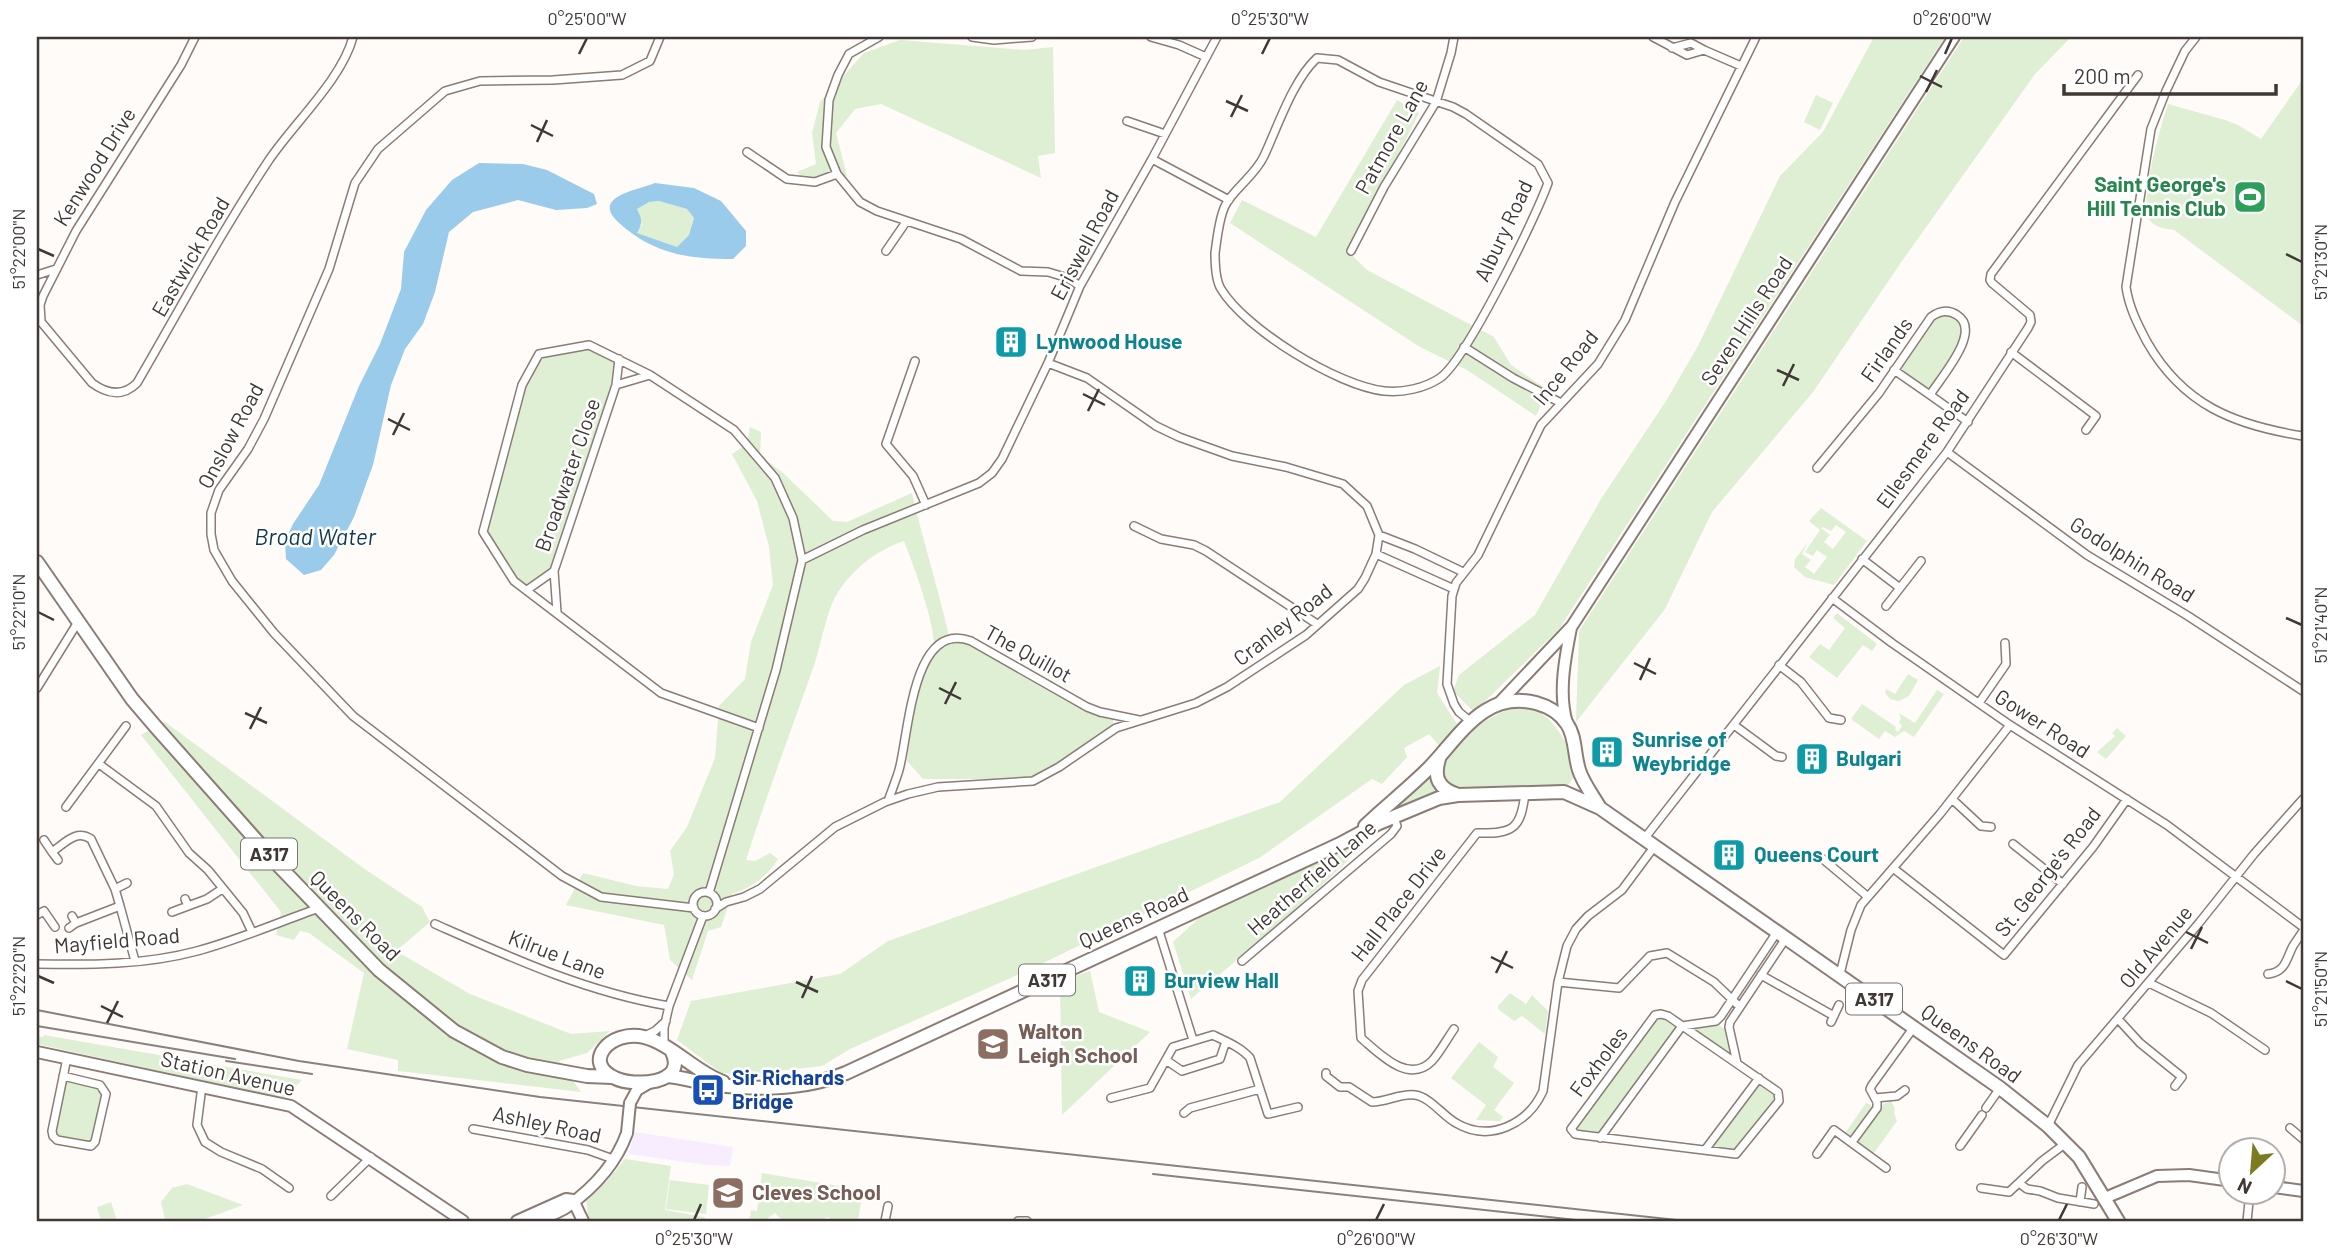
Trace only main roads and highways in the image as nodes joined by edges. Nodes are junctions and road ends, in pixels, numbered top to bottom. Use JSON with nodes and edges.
{"nodes":[{"id":1,"x":1954,"y":37,"type":"edge"},
{"id":2,"x":37,"y":562,"type":"edge"},
{"id":3,"x":1572,"y":626,"type":"junction"},
{"id":4,"x":1502,"y":701,"type":"junction"},
{"id":5,"x":1567,"y":724,"type":"junction"},
{"id":6,"x":1440,"y":756,"type":"junction"},
{"id":7,"x":1580,"y":771,"type":"junction"},
{"id":8,"x":1563,"y":792,"type":"junction"},
{"id":9,"x":1458,"y":795,"type":"junction"},
{"id":10,"x":1388,"y":805,"type":"junction"},
{"id":11,"x":1600,"y":808,"type":"junction"},
{"id":12,"x":1394,"y":817,"type":"junction"},
{"id":13,"x":1355,"y":835,"type":"junction"},
{"id":14,"x":668,"y":1049,"type":"junction"},
{"id":15,"x":37,"y":1052,"type":"edge"},
{"id":16,"x":601,"y":1056,"type":"junction"},
{"id":17,"x":563,"y":1070,"type":"junction"},
{"id":18,"x":667,"y":1076,"type":"junction"},
{"id":19,"x":616,"y":1079,"type":"junction"},
{"id":20,"x":649,"y":1083,"type":"junction"},
{"id":21,"x":730,"y":1085,"type":"junction"},
{"id":22,"x":630,"y":1101,"type":"junction"},
{"id":23,"x":2218,"y":1179,"type":"edge"},
{"id":24,"x":573,"y":1200,"type":"junction"},
{"id":25,"x":2100,"y":1201,"type":"junction"},
{"id":26,"x":458,"y":1221,"type":"edge"},
{"id":27,"x":517,"y":1221,"type":"edge"},
{"id":28,"x":536,"y":1221,"type":"edge"},
{"id":29,"x":583,"y":1221,"type":"edge"},
{"id":30,"x":2118,"y":1221,"type":"edge"}],
"edges":[{"from":1,"to":3,"type":"main road","name":"Seven Hills Road"},
{"from":2,"to":17,"type":"main road","name":"Queens Road","number":"A317"},
{"from":3,"to":4,"type":"main road","name":"Seven Hills Road"},
{"from":3,"to":5,"type":"main road","name":"Seven Hills Road"},
{"from":4,"to":5,"type":"main road"},
{"from":4,"to":6,"type":"main road","number":"A317"},
{"from":5,"to":7,"type":"main road","number":"A317"},
{"from":6,"to":9,"type":"main road"},
{"from":6,"to":10,"type":"main road","name":"Queens Road","number":"A317"},
{"from":7,"to":8,"type":"main road"},
{"from":7,"to":11,"type":"main road","number":"A317"},
{"from":8,"to":9,"type":"main road","number":"A317"},
{"from":8,"to":11,"type":"main road","number":"A317"},
{"from":9,"to":12,"type":"main road","name":"Queens Road","number":"A317"},
{"from":10,"to":12,"type":"main road"},
{"from":10,"to":13,"type":"main road","name":"Queens Road","number":"A317"},
{"from":11,"to":25,"type":"main road","name":"Queens Road","number":"A317"},
{"from":12,"to":13,"type":"main road","name":"Queens Road","number":"A317"},
{"from":13,"to":21,"type":"main road","name":"Queens Road","number":"A317"},
{"from":14,"to":16,"type":"main road"},
{"from":14,"to":18,"type":"main road"},
{"from":14,"to":21,"type":"main road","name":"Queens Road","number":"A317"},
{"from":15,"to":26,"type":"main road","name":"Station Avenue"},
{"from":16,"to":17,"type":"main road","name":"Queens Road","number":"A317"},
{"from":16,"to":19,"type":"main road"},
{"from":17,"to":19,"type":"main road","name":"Queens Road","number":"A317"},
{"from":18,"to":20,"type":"main road"},
{"from":18,"to":21,"type":"main road","name":"Queens Road","number":"A317"},
{"from":19,"to":20,"type":"main road"},
{"from":19,"to":22,"type":"main road"},
{"from":20,"to":22,"type":"main road"},
{"from":22,"to":24,"type":"main road","name":"Ashley Road","bridge":true},
{"from":23,"to":25,"type":"main road"},
{"from":24,"to":27,"type":"main road","name":"Ashley Road"},
{"from":24,"to":28,"type":"main road","name":"Ashley Road"},
{"from":24,"to":29,"type":"main road"},
{"from":25,"to":30,"type":"main road","name":"Queens Road","number":"A317"}]}
